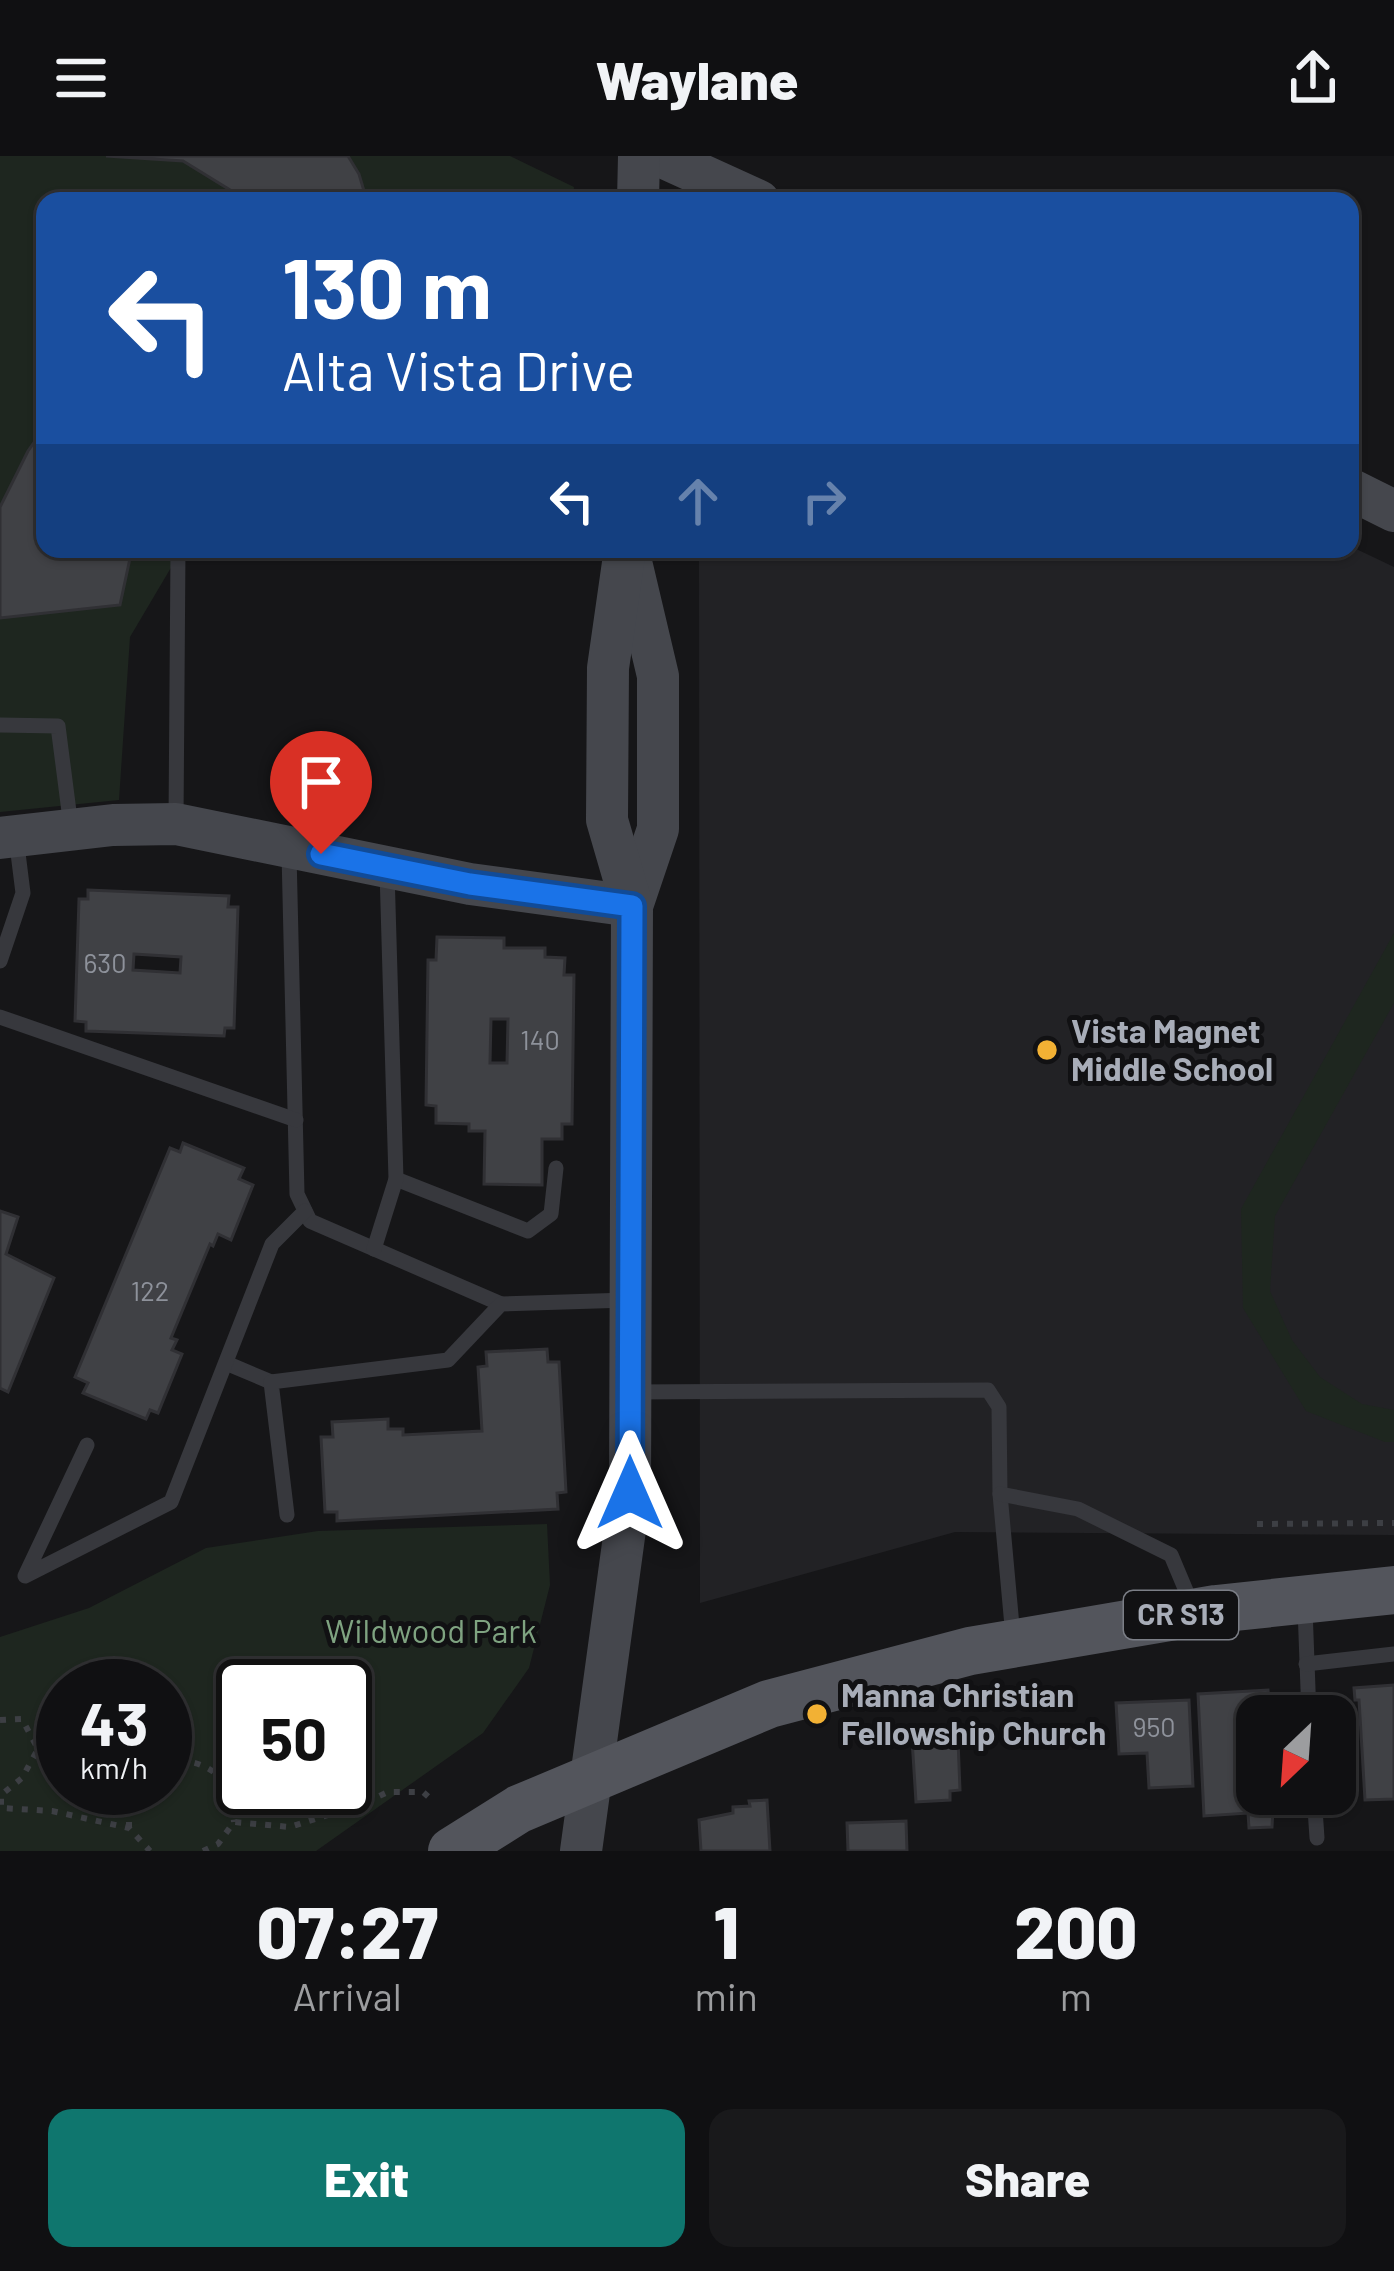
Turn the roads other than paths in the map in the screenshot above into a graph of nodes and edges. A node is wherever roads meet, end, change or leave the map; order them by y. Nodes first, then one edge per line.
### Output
1 (639, 156) edge
2 (660, 156) edge
3 (638, 192) edge
4 (739, 192) edge
5 (1359, 494) edge
6 (1394, 511) edge
7 (178, 558) edge
8 (629, 558) edge
9 (0, 725) edge
10 (176, 824) junction
11 (71, 830) junction
12 (8, 837) edge
13 (288, 847) junction
14 (386, 867) junction
15 (632, 906) junction
16 (0, 962) edge
17 (0, 1017) edge
18 (296, 1120) junction
19 (556, 1168) dead end
20 (396, 1179) junction
21 (305, 1211) junction
22 (374, 1249) junction
23 (631, 1300) junction
24 (501, 1304) junction
25 (226, 1363) junction
26 (271, 1382) junction
27 (630, 1392) junction
28 (87, 1445) dead end
29 (1000, 1494) junction
30 (286, 1515) dead end
31 (1394, 1590) edge
32 (1304, 1599) junction
33 (1195, 1612) junction
34 (1013, 1644) junction
35 (1394, 1654) edge
36 (1306, 1664) junction
37 (1308, 1695) edge
38 (592, 1778) junction
39 (1315, 1815) edge
40 (1317, 1838) dead end
41 (452, 1851) edge
42 (581, 1851) edge

1 - 3 main road
2 - 4 main road
5 - 6 main road
7 - 10 lane
8 - 15 main road
9 - 11 lane
10 - 11 main road
10 - 13 main road
11 - 12 main road
12 - 16 lane
13 - 14 main road
13 - 18 lane
14 - 15 main road
14 - 20 lane
15 - 23 main road
17 - 18 lane
18 - 21 lane
19 - 20 lane
20 - 22 lane
21 - 22 lane
21 - 25 lane
22 - 24 lane
23 - 24 lane
23 - 27 main road
24 - 26 lane
25 - 26 lane
25 - 28 lane
26 - 30 lane
27 - 29 lane
27 - 38 main road
29 - 33 lane
29 - 34 lane
31 - 32 main road, CR S13
32 - 33 main road, CR S13
32 - 36 lane
33 - 34 main road, CR S13
34 - 38 main road, CR S13
35 - 36 lane
36 - 37 lane
38 - 41 main road, CR S13
38 - 42 main road
39 - 40 lane

